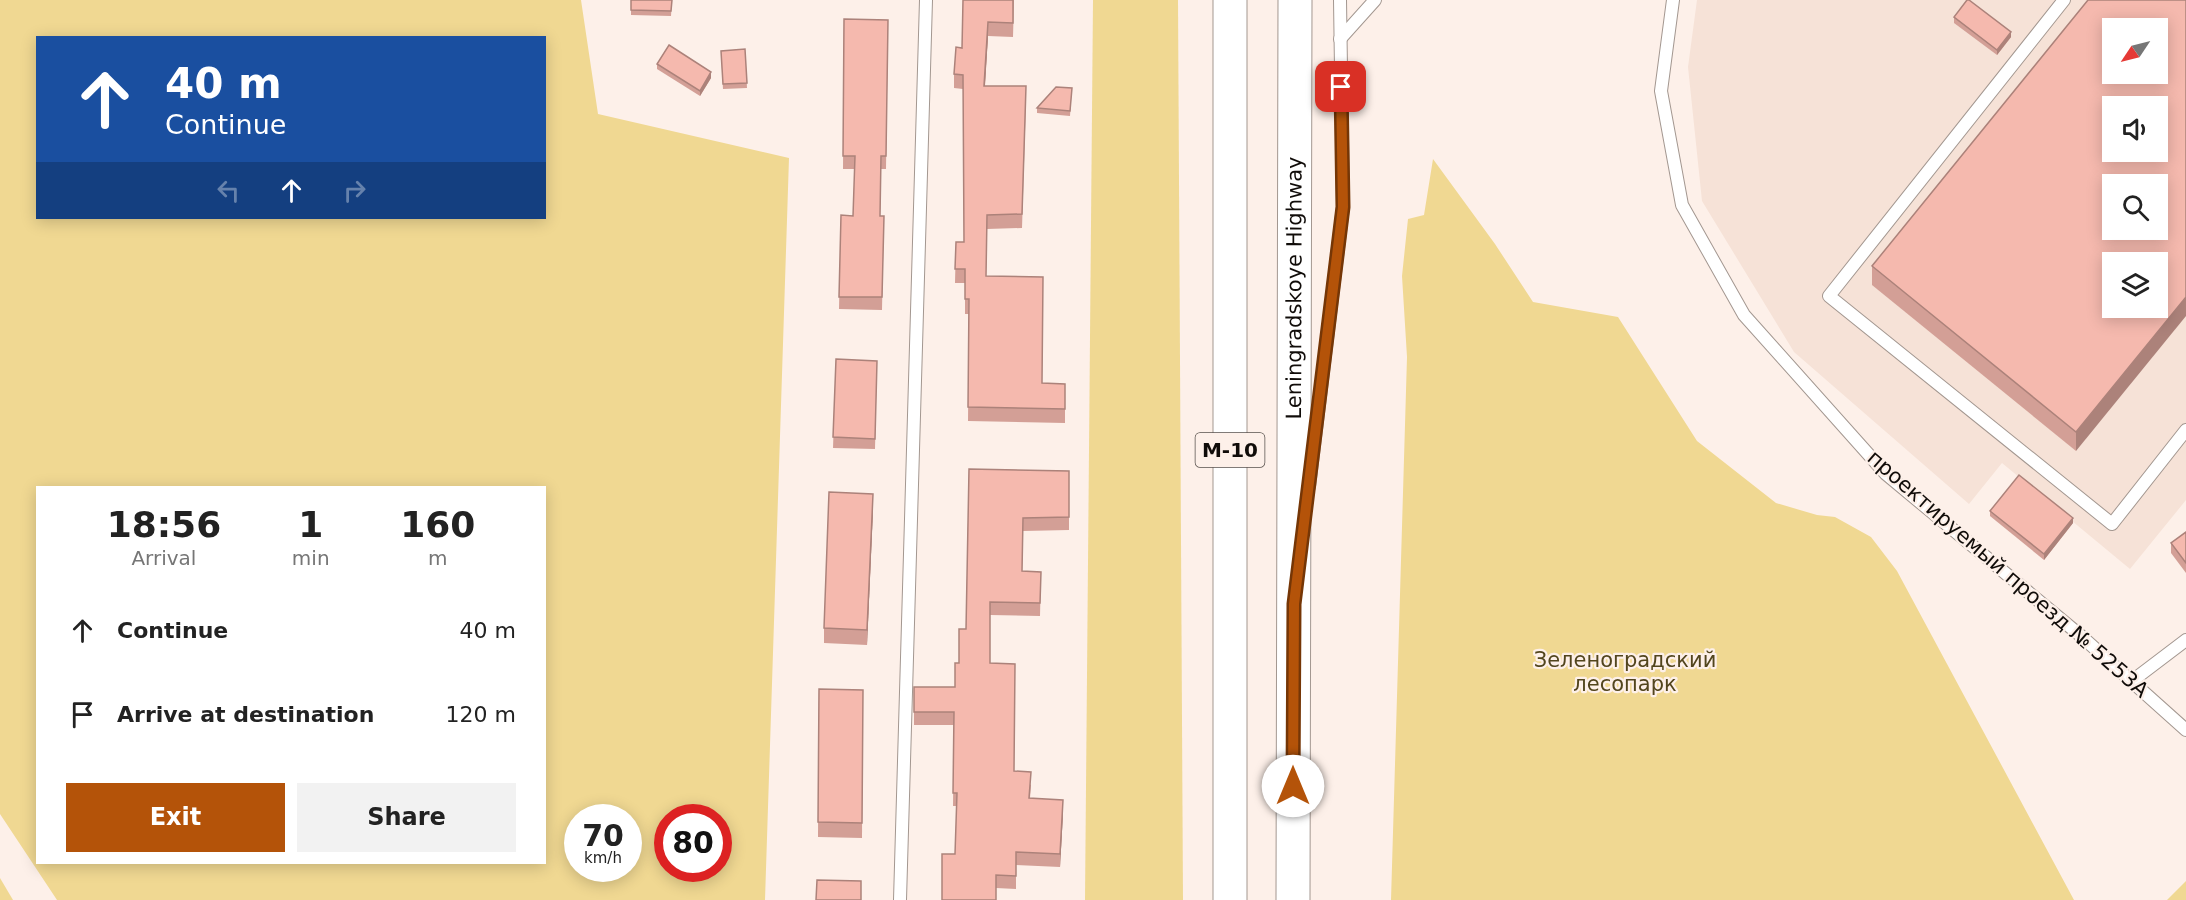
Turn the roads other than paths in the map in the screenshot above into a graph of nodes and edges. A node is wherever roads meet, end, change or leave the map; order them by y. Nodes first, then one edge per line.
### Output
1 (926, 0) edge
2 (1230, 0) edge
3 (1295, 0) edge
4 (1340, 0) edge
5 (1375, 0) edge
6 (1672, 0) edge
7 (2064, 0) edge
8 (1340, 39) junction
9 (2186, 430) edge
10 (1294, 604) junction
11 (2186, 639) edge
12 (2132, 681) junction
13 (2186, 730) edge
14 (900, 900) edge
15 (1230, 900) edge
16 (1293, 900) edge

1 - 14 lane
2 - 15 highway, М-10
3 - 10 highway, Leningradskoye Highway / М-10
4 - 8 lane
5 - 8 lane
6 - 12 lane, проектируемый проезд № 5253А
7 - 9 lane
8 - 10 lane
10 - 16 highway, Leningradskoye Highway / М-10
11 - 12 lane
12 - 13 lane, проектируемый проезд № 5253А

